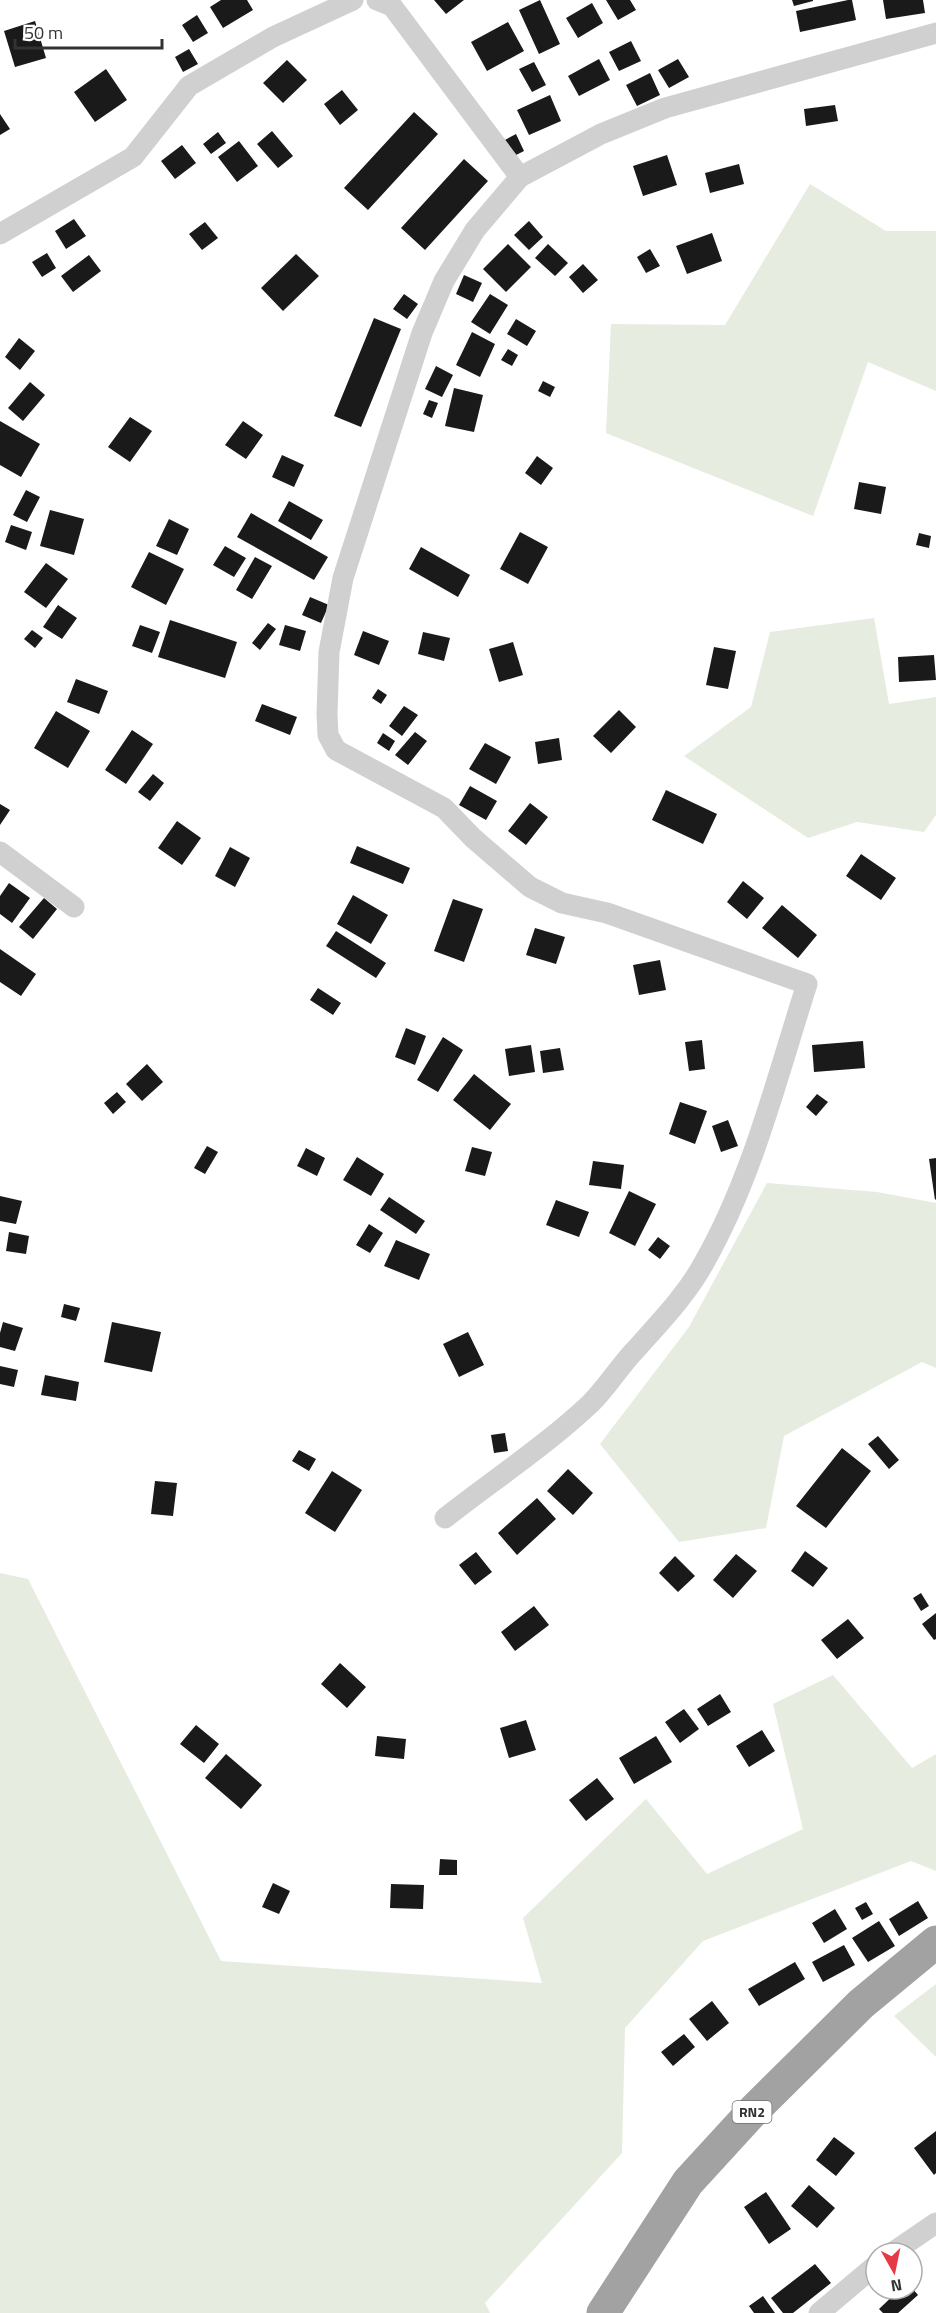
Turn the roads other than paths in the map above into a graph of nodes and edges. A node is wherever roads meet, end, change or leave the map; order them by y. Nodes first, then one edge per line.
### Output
1 (353, 0) edge
2 (389, 2) edge
3 (936, 33) edge
4 (520, 177) junction
5 (0, 234) edge
6 (0, 852) edge
7 (74, 907) dead end
8 (445, 1518) dead end
9 (936, 1942) edge
10 (936, 2223) edge
11 (910, 2241) edge
12 (864, 2275) edge
13 (603, 2313) edge
14 (819, 2313) edge

1 - 5 street
2 - 4 street
3 - 4 street
4 - 8 street
6 - 7 street
9 - 13 highway, RN2
10 - 11 street
12 - 14 street

